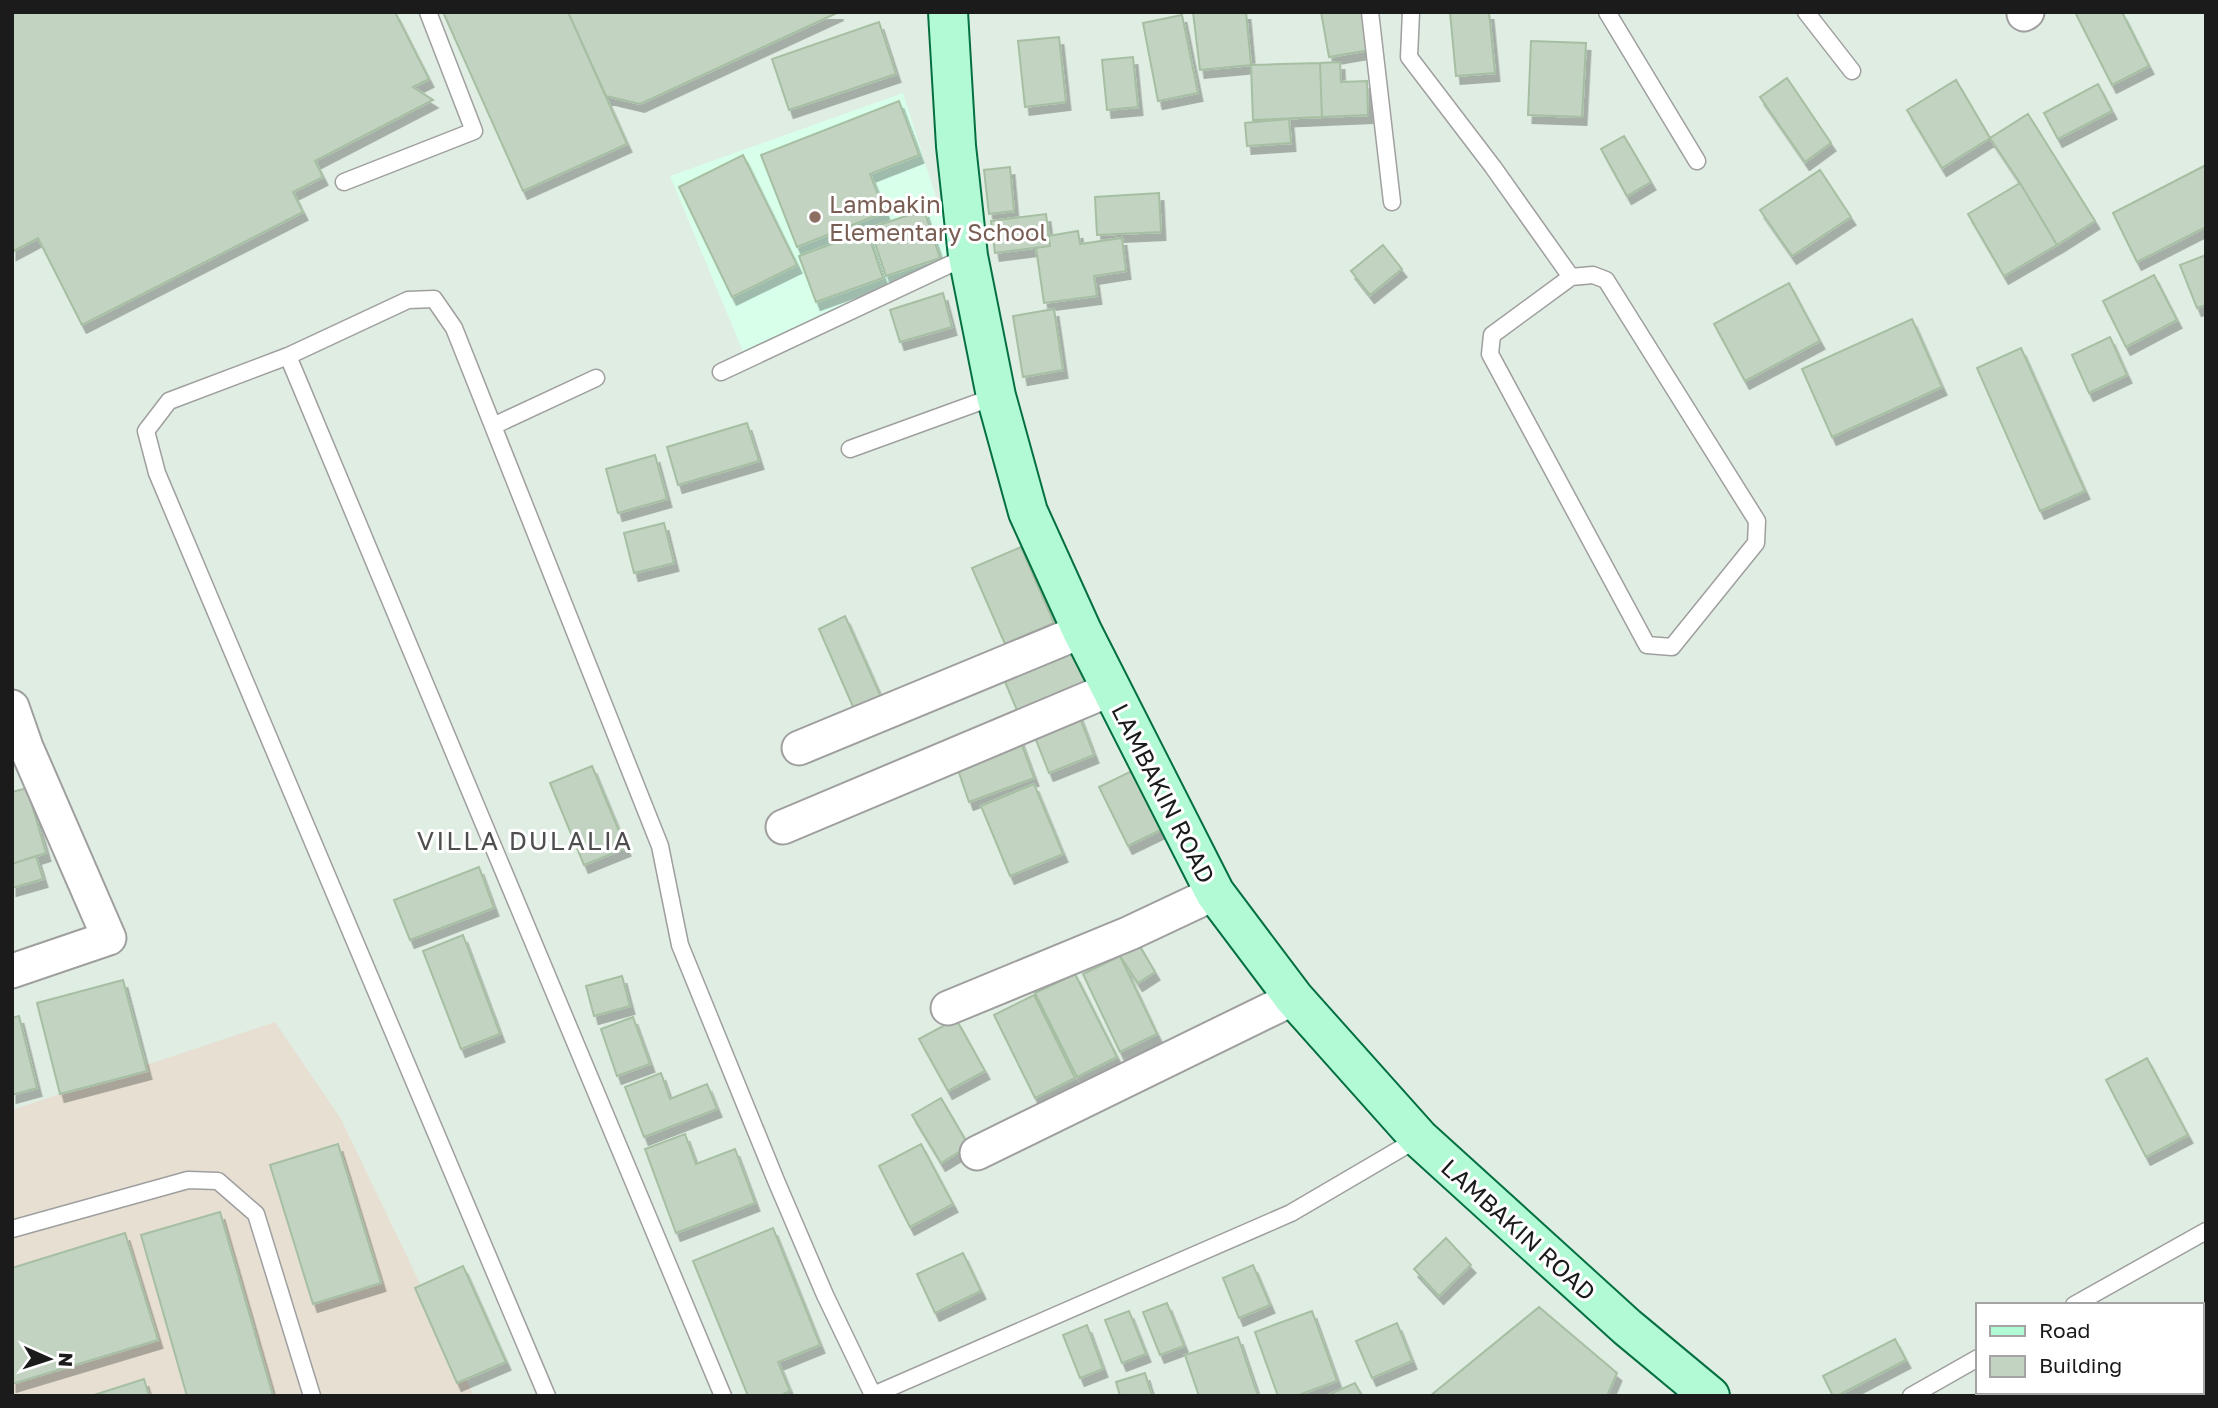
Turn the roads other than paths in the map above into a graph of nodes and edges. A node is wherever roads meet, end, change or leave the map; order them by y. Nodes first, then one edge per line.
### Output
1 (428, 12) edge
2 (948, 12) edge
3 (1370, 12) edge
4 (1411, 12) edge
5 (1607, 12) edge
6 (1806, 12) edge
7 (1852, 71) dead end
8 (1697, 161) dead end
9 (344, 181) dead end
10 (1392, 202) dead end
11 (968, 256) junction
12 (1571, 277) junction
13 (288, 356) junction
14 (721, 372) dead end
15 (596, 378) dead end
16 (996, 396) junction
17 (493, 426) junction
18 (850, 449) dead end
19 (1082, 631) junction
20 (1111, 689) junction
21 (12, 708) edge
22 (799, 748) dead end
23 (19, 749) edge
24 (783, 827) dead end
25 (1215, 893) junction
26 (12, 971) edge
27 (1294, 998) junction
28 (948, 1008) dead end
29 (1419, 1138) junction
30 (977, 1153) dead end
31 (12, 1229) edge
32 (2206, 1231) edge
33 (2078, 1303) edge
34 (1976, 1359) edge
35 (872, 1395) edge
36 (312, 1396) edge
37 (547, 1396) edge
38 (723, 1396) edge
39 (1710, 1396) edge
40 (1911, 1396) edge

1 - 9 lane
2 - 11 main road, LAMBAKIN ROAD
3 - 10 lane
4 - 12 lane
5 - 8 lane
6 - 7 lane
11 - 14 lane
11 - 16 main road, LAMBAKIN ROAD
12 - 12 lane
13 - 17 lane
13 - 37 lane
13 - 38 lane
15 - 17 lane
16 - 18 lane
16 - 19 main road, LAMBAKIN ROAD
17 - 35 lane
19 - 20 main road, LAMBAKIN ROAD
19 - 22 street
20 - 24 street
20 - 25 main road, LAMBAKIN ROAD
21 - 23 street
23 - 26 street
25 - 27 main road, LAMBAKIN ROAD
25 - 28 street
27 - 29 main road, LAMBAKIN ROAD
27 - 30 street
29 - 35 lane
29 - 39 main road, LAMBAKIN ROAD
31 - 36 lane
32 - 33 lane
34 - 40 lane

